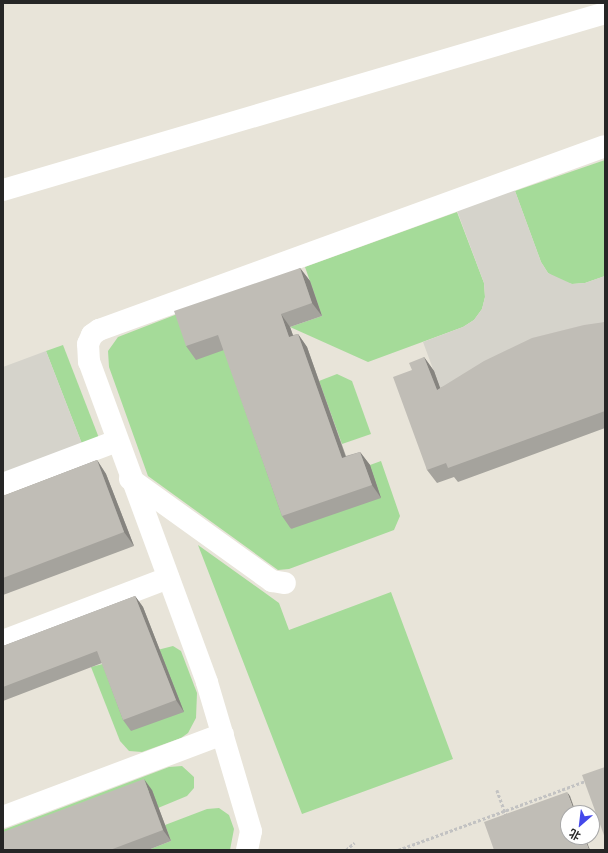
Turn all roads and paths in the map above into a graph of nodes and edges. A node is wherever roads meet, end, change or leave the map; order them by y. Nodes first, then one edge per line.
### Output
1 (605, 13) edge
2 (605, 146) edge
3 (3, 190) edge
4 (117, 441) junction
5 (130, 479) junction
6 (3, 484) edge
7 (168, 578) junction
8 (285, 583) dead end
9 (3, 641) edge
10 (222, 734) junction
11 (591, 780) edge
12 (497, 790) dead end
13 (505, 811) junction
14 (3, 817) edge
15 (508, 819) edge
16 (354, 843) dead end
17 (247, 850) edge
18 (346, 850) edge
19 (398, 850) edge

1 - 3 street
2 - 4 street
4 - 5 street
4 - 6 street
5 - 7 street
5 - 8 street
7 - 9 street
7 - 10 street
10 - 14 street
10 - 17 street
11 - 13 path
12 - 13 path
13 - 15 path
13 - 19 path
16 - 18 path

